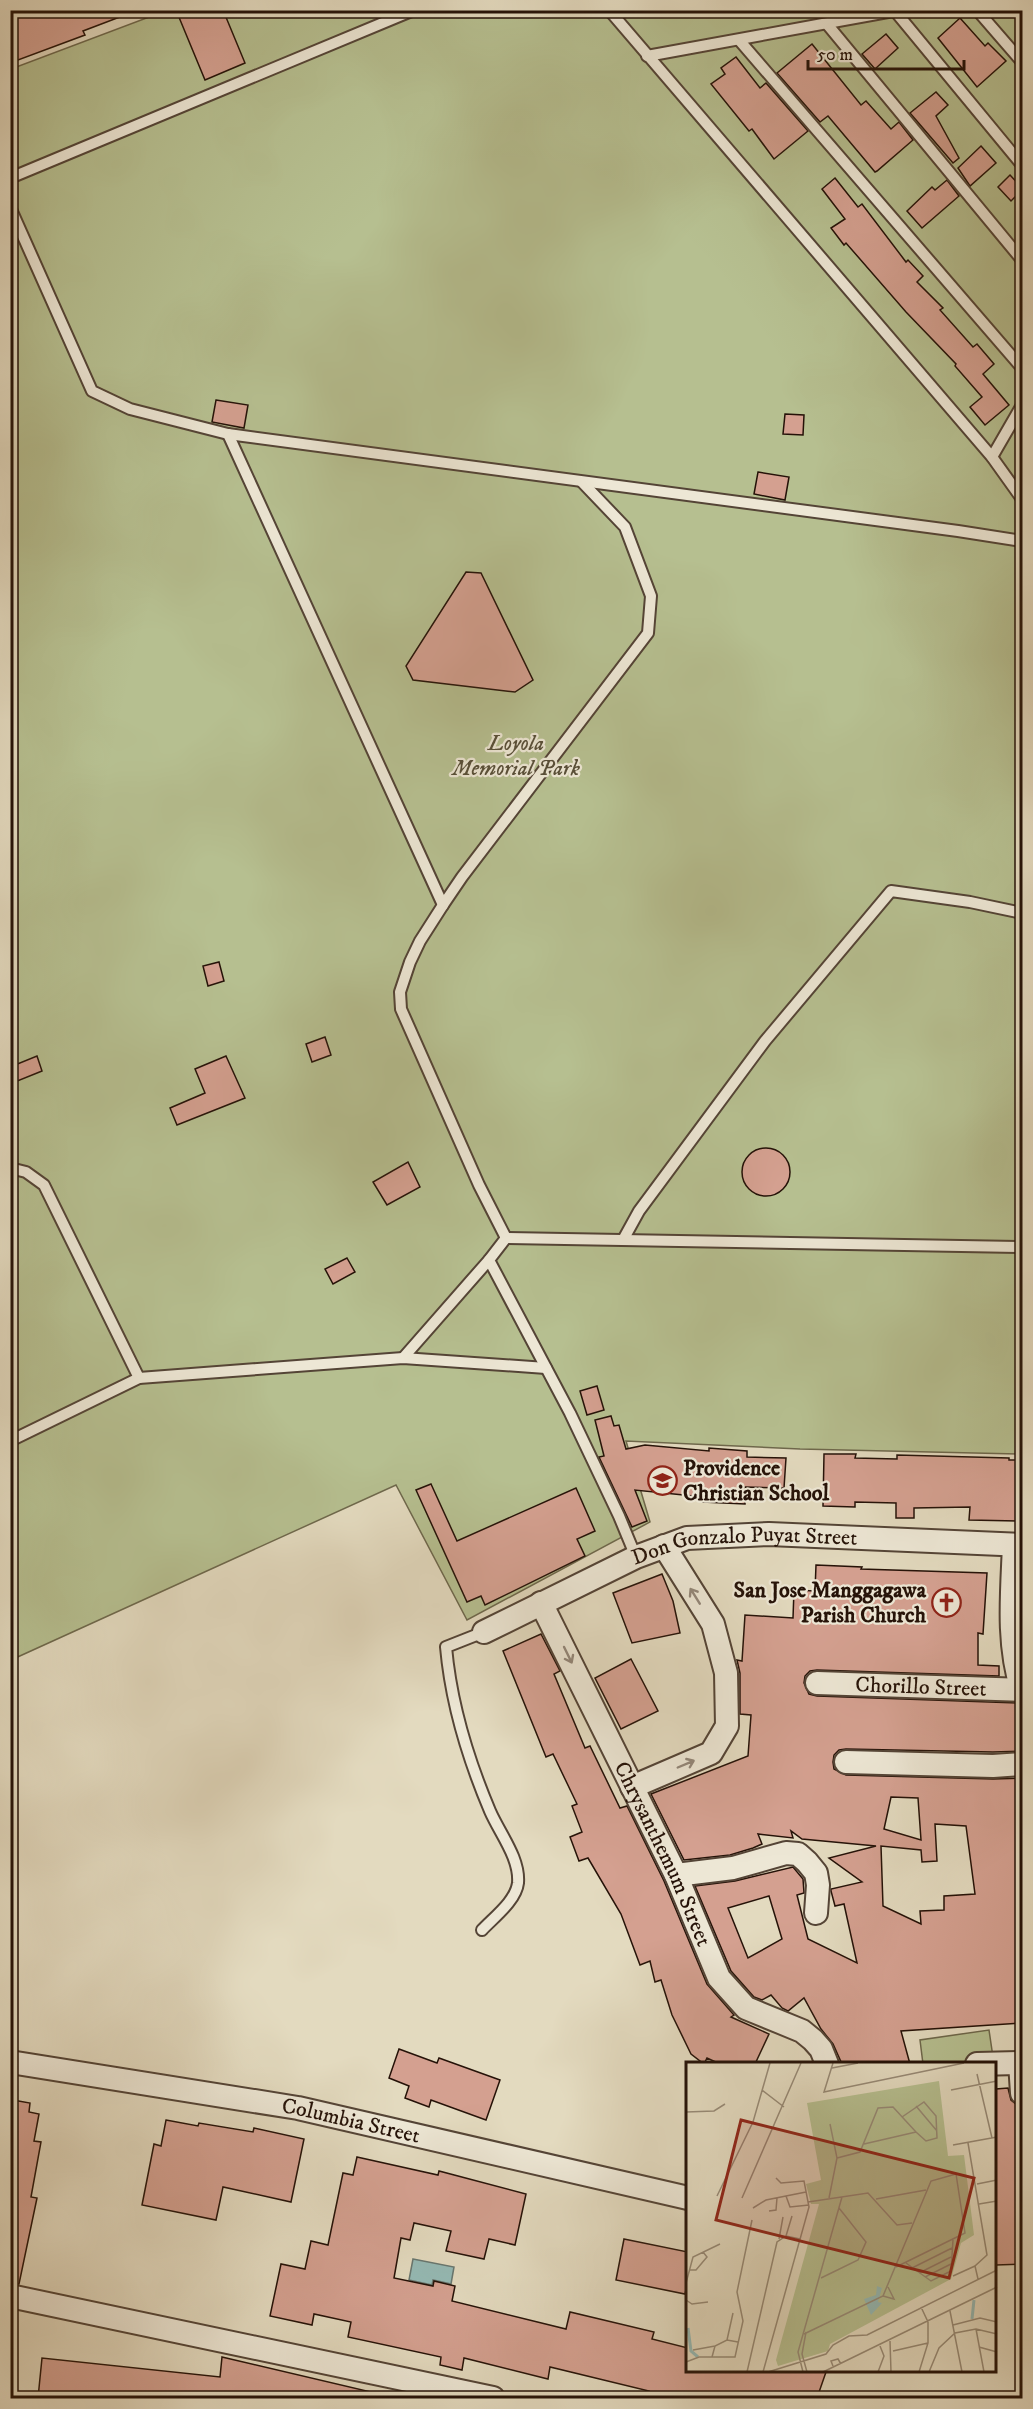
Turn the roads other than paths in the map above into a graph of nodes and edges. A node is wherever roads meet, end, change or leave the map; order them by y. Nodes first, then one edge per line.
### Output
1 (414, 10) edge
2 (609, 10) edge
3 (977, 10) edge
4 (897, 11) edge
5 (827, 24) junction
6 (739, 40) junction
7 (647, 56) junction
8 (1023, 62) edge
9 (1023, 165) edge
10 (10, 178) edge
11 (10, 207) edge
12 (1023, 260) edge
13 (1023, 368) edge
14 (1023, 405) edge
15 (228, 434) junction
16 (992, 456) junction
17 (582, 482) junction
18 (1023, 499) edge
19 (1023, 541) edge
20 (443, 905) junction
21 (1023, 913) edge
22 (10, 1168) edge
23 (506, 1238) junction
24 (623, 1240) junction
25 (1023, 1247) edge
26 (489, 1260) junction
27 (403, 1358) junction
28 (546, 1368) junction
29 (140, 1378) junction
30 (10, 1441) edge
31 (1018, 1545) edge
32 (664, 1546) junction
33 (636, 1557) junction
34 (541, 1603) junction
35 (484, 1632) joint
36 (817, 1683) dead end
37 (1023, 1690) edge
38 (846, 1762) dead end
39 (1023, 1764) edge
40 (632, 1787) junction
41 (676, 1875) junction
42 (816, 1913) dead end
43 (482, 1930) dead end
44 (10, 2062) edge
45 (826, 2062) edge
46 (1021, 2063) edge
47 (997, 2064) edge
48 (1023, 2093) edge
49 (686, 2198) edge
50 (10, 2296) edge
51 (493, 2398) edge

1 - 10 lane
2 - 7 lane
3 - 8 lane
4 - 5 lane
4 - 9 lane
5 - 6 lane
5 - 12 lane
6 - 7 lane
6 - 13 lane
7 - 16 lane
11 - 15 lane
14 - 16 lane
15 - 17 lane
15 - 20 lane
16 - 18 lane
17 - 19 lane
17 - 20 lane
20 - 23 lane
21 - 24 lane
22 - 29 lane
23 - 24 lane
23 - 26 lane
24 - 25 lane
26 - 27 lane
26 - 28 lane
27 - 28 lane
27 - 29 lane
28 - 33 lane
29 - 30 lane
31 - 32 street, Don Gonzalo Puyat Street
31 - 37 street
32 - 33 street, Don Gonzalo Puyat Street
40 -> 32 street
33 - 34 street, Don Gonzalo Puyat Street
34 - 35 street, Don Gonzalo Puyat Street
34 -> 40 street, Chrysanthemum Street
35 - 43 lane
36 - 37 street, Chorillo Street
38 - 39 street
40 - 41 street, Chrysanthemum Street
41 - 42 street
41 - 45 street, Chrysanthemum Street
44 - 49 street, Columbia Street
46 - 47 street
46 - 48 street
50 - 51 street

